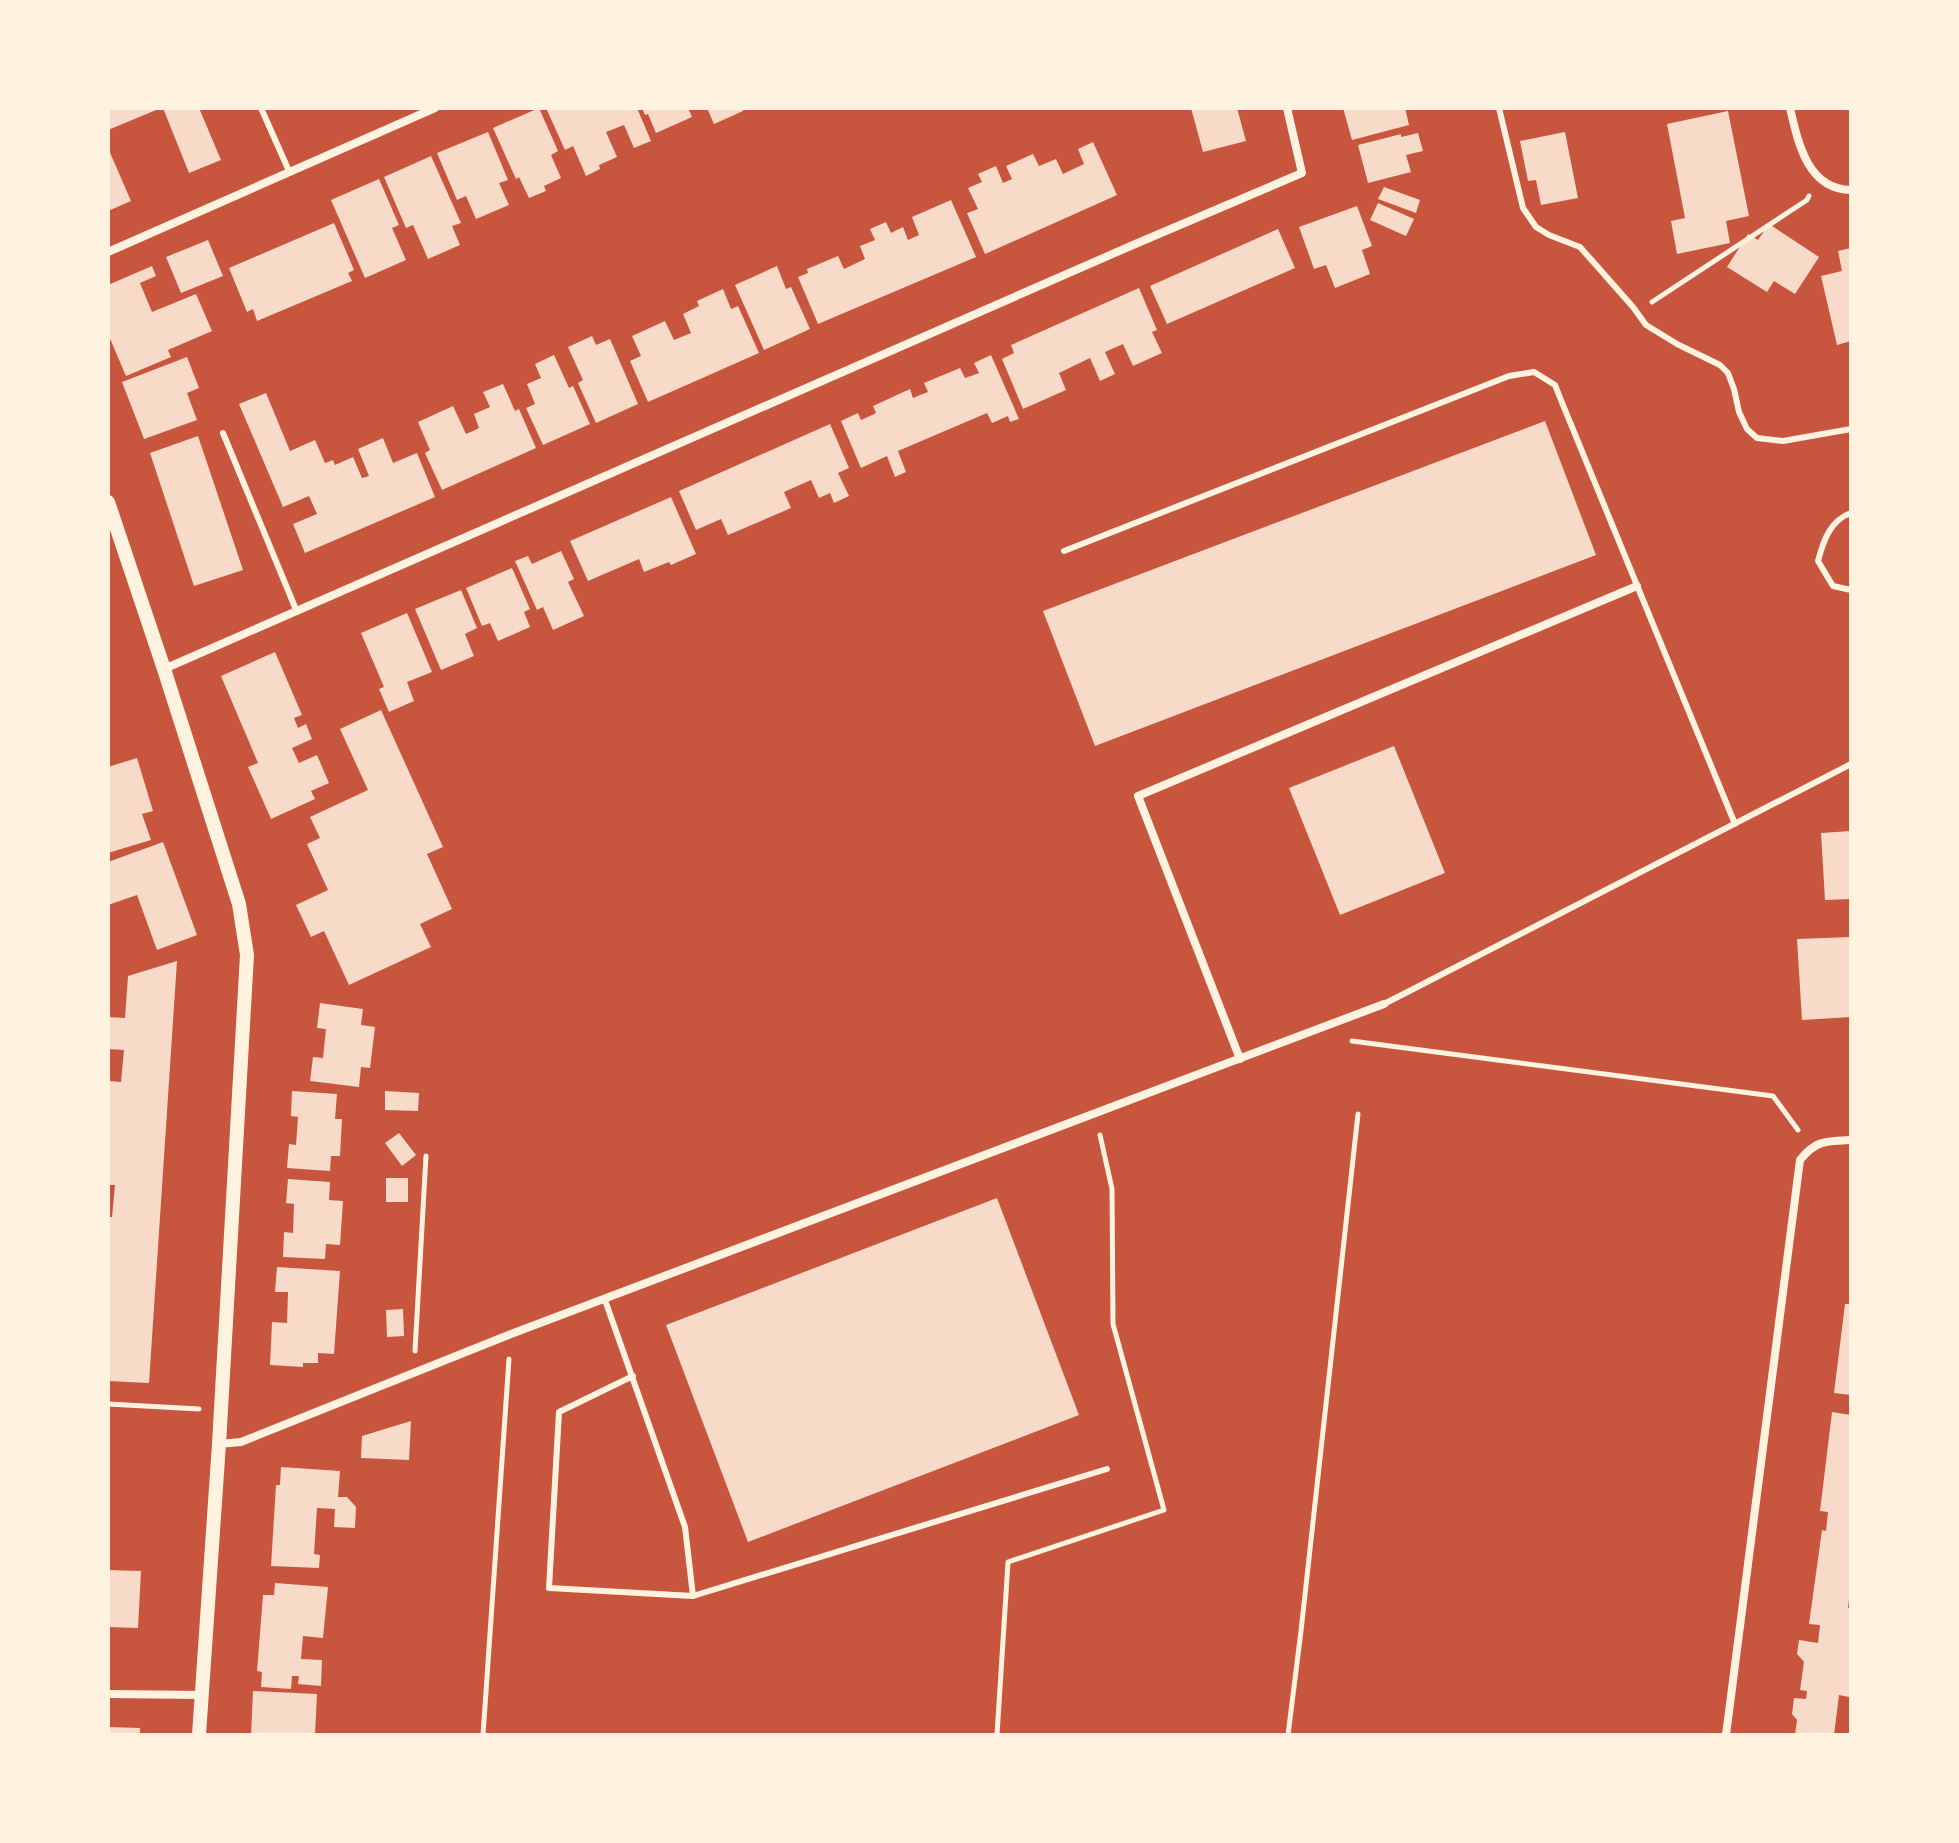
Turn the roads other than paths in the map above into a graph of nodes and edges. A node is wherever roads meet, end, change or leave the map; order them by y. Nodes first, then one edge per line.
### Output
1 (261, 108) edge
2 (435, 108) edge
3 (1287, 108) edge
4 (1499, 108) edge
5 (1790, 108) edge
6 (289, 171) junction
7 (1851, 190) edge
8 (108, 252) edge
9 (1851, 429) edge
10 (223, 433) dead end
11 (108, 502) edge
12 (1851, 513) edge
13 (1064, 551) dead end
14 (1637, 586) junction
15 (1851, 590) edge
16 (297, 612) junction
17 (164, 669) junction
18 (1851, 764) edge
19 (1735, 824) junction
20 (1384, 1004) joint
21 (1240, 1059) junction
22 (1851, 1140) edge
23 (605, 1300) junction
24 (633, 1376) junction
25 (219, 1444) junction
26 (1107, 1469) dead end
27 (693, 1596) junction
28 (108, 1694) edge
29 (202, 1695) junction
30 (199, 1735) edge
31 (1726, 1735) edge

1 - 6 lane
2 - 6 street
3 - 16 street
4 - 9 lane
5 - 7 street
6 - 8 street
10 - 16 lane
11 - 17 street
12 - 15 lane
13 - 14 lane
14 - 19 lane
14 - 21 street
16 - 17 street
17 - 25 street
18 - 19 lane
19 - 20 lane
20 - 21 street
21 - 23 street
22 - 31 street
23 - 24 lane
23 - 25 street
24 - 27 lane
24 - 27 lane
25 - 29 street
26 - 27 lane
28 - 29 street
29 - 30 street

